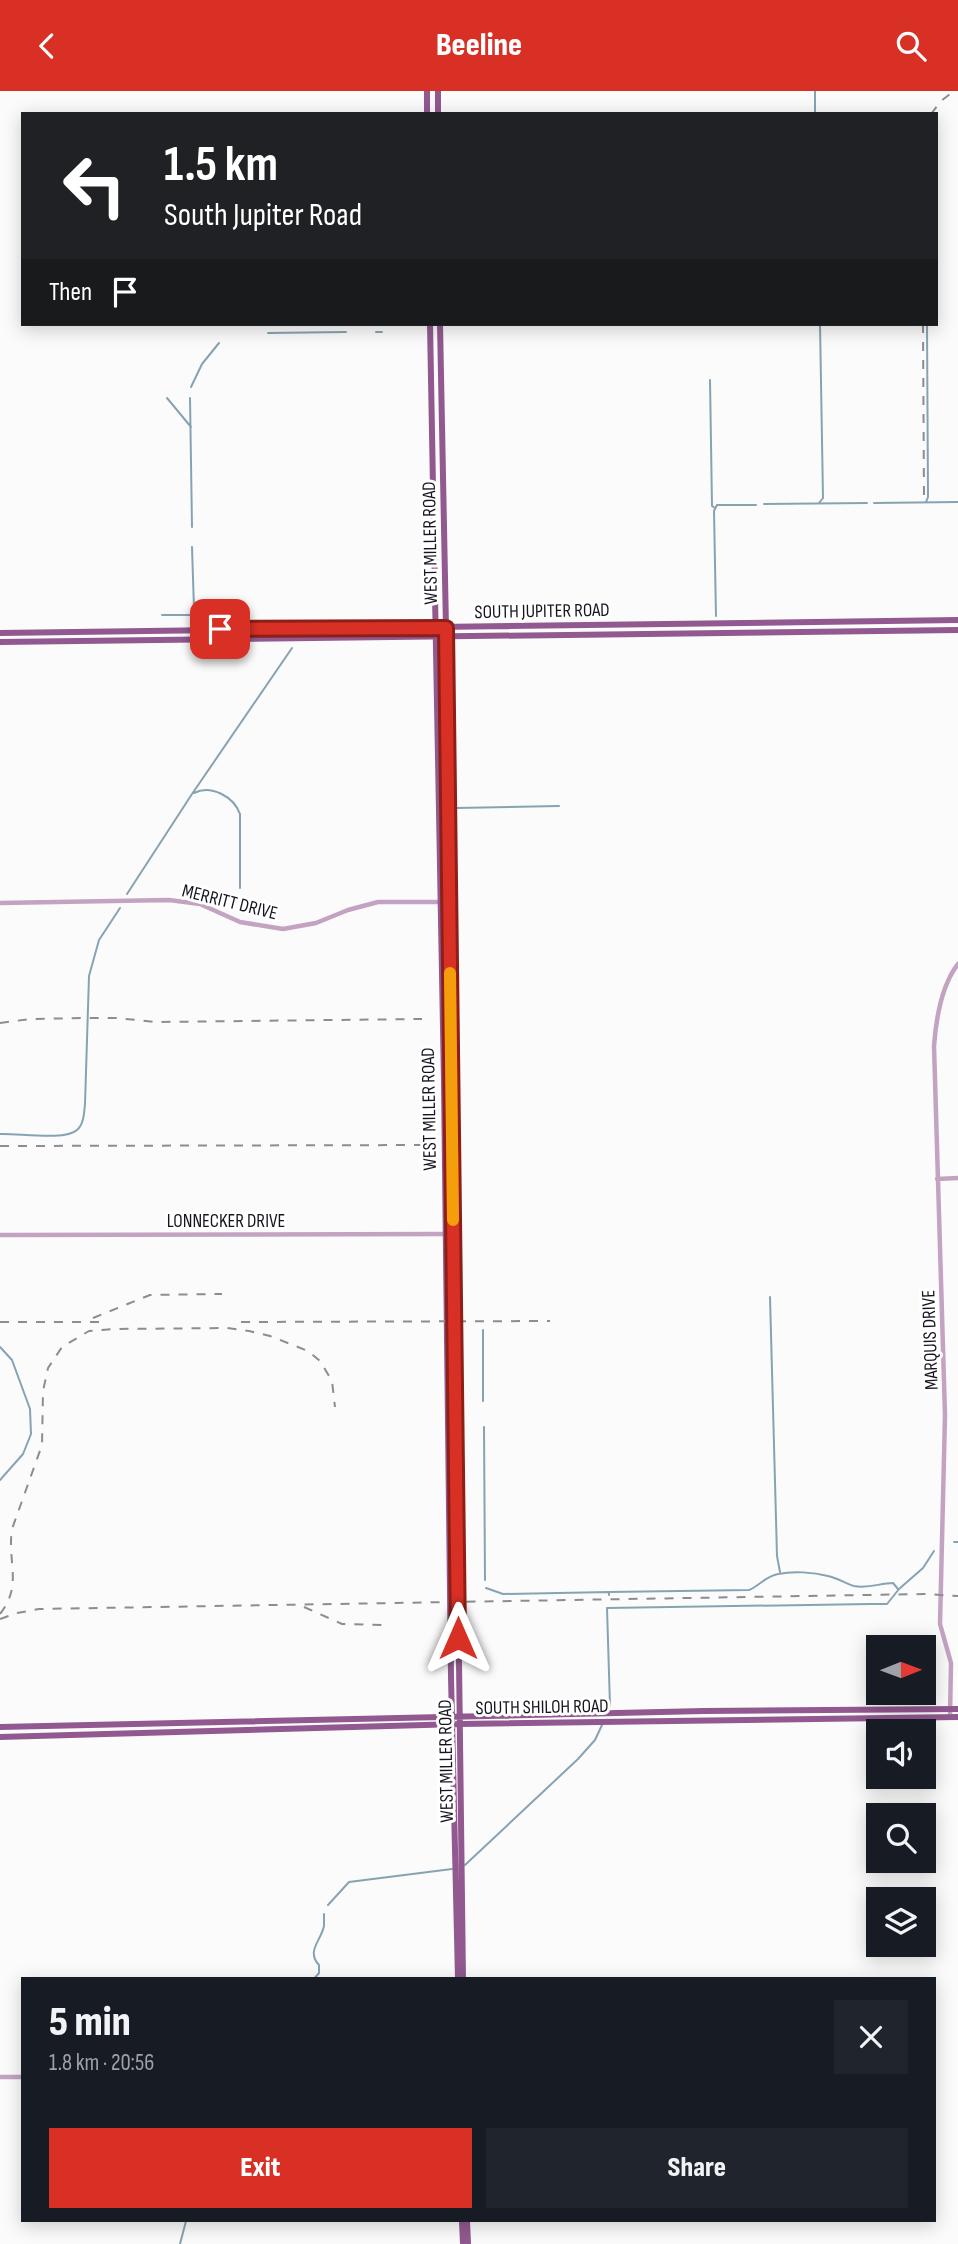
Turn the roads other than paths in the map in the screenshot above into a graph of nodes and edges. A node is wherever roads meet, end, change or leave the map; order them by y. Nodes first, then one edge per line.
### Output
1 (427, 91) edge
2 (438, 91) edge
3 (428, 112) edge
4 (438, 112) edge
5 (430, 326) edge
6 (440, 326) edge
7 (435, 511) junction
8 (444, 511) junction
9 (958, 620) edge
10 (815, 622) junction
11 (704, 623) junction
12 (437, 628) junction
13 (446, 628) junction
14 (151, 630) junction
15 (958, 630) edge
16 (814, 632) junction
17 (0, 633) edge
18 (705, 634) junction
19 (437, 636) junction
20 (446, 636) junction
21 (151, 640) junction
22 (0, 642) edge
23 (445, 902) junction
24 (0, 903) edge
25 (958, 964) edge
26 (958, 1178) edge
27 (937, 1179) junction
28 (449, 1234) junction
29 (0, 1235) edge
30 (954, 1709) edge
31 (954, 1717) edge
32 (452, 1720) junction
33 (460, 1720) junction
34 (0, 1727) edge
35 (0, 1737) edge
36 (461, 1977) edge
37 (461, 1977) edge
38 (0, 2077) edge
39 (21, 2077) edge
40 (465, 2222) edge
41 (465, 2244) edge

1 - 3 main road
2 - 4 main road
5 - 7 main road, WEST MILLER ROAD
6 - 8 main road, WEST MILLER ROAD
7 - 8 main road
7 - 12 main road, WEST MILLER ROAD
8 - 13 main road, WEST MILLER ROAD
9 - 10 main road, SOUTH JUPITER ROAD
10 - 11 main road, SOUTH JUPITER ROAD
10 - 16 main road
11 - 13 main road, SOUTH JUPITER ROAD
11 - 18 main road
12 - 13 main road, SOUTH JUPITER ROAD
12 - 14 main road, SOUTH JUPITER ROAD
12 - 19 main road, WEST MILLER ROAD
13 - 20 main road, WEST MILLER ROAD
14 - 17 main road, SOUTH JUPITER ROAD
14 - 21 main road
15 - 16 main road, SOUTH JUPITER ROAD
16 - 18 main road, SOUTH JUPITER ROAD
18 - 20 main road, SOUTH JUPITER ROAD
19 - 20 main road, SOUTH JUPITER ROAD
19 - 21 main road, SOUTH JUPITER ROAD
19 - 23 main road, WEST MILLER ROAD
20 - 23 main road, WEST MILLER ROAD
21 - 22 main road, SOUTH JUPITER ROAD
23 - 24 street, MERRITT DRIVE
23 - 28 main road, WEST MILLER ROAD
25 - 27 street, MARQUIS DRIVE
26 - 27 street
27 - 30 street, MARQUIS DRIVE
28 - 29 street, LONNECKER DRIVE
28 - 32 main road, WEST MILLER ROAD
28 - 33 main road, WEST MILLER ROAD
30 - 31 street, MARQUIS DRIVE
30 - 33 main road, SOUTH SHILOH ROAD
31 - 33 main road, SOUTH SHILOH ROAD
32 - 33 main road, SOUTH SHILOH ROAD
32 - 34 main road, SOUTH SHILOH ROAD
32 - 35 main road, SOUTH SHILOH ROAD
32 - 37 main road, WEST MILLER ROAD
33 - 36 main road, WEST MILLER ROAD
38 - 39 street
40 - 41 main road

